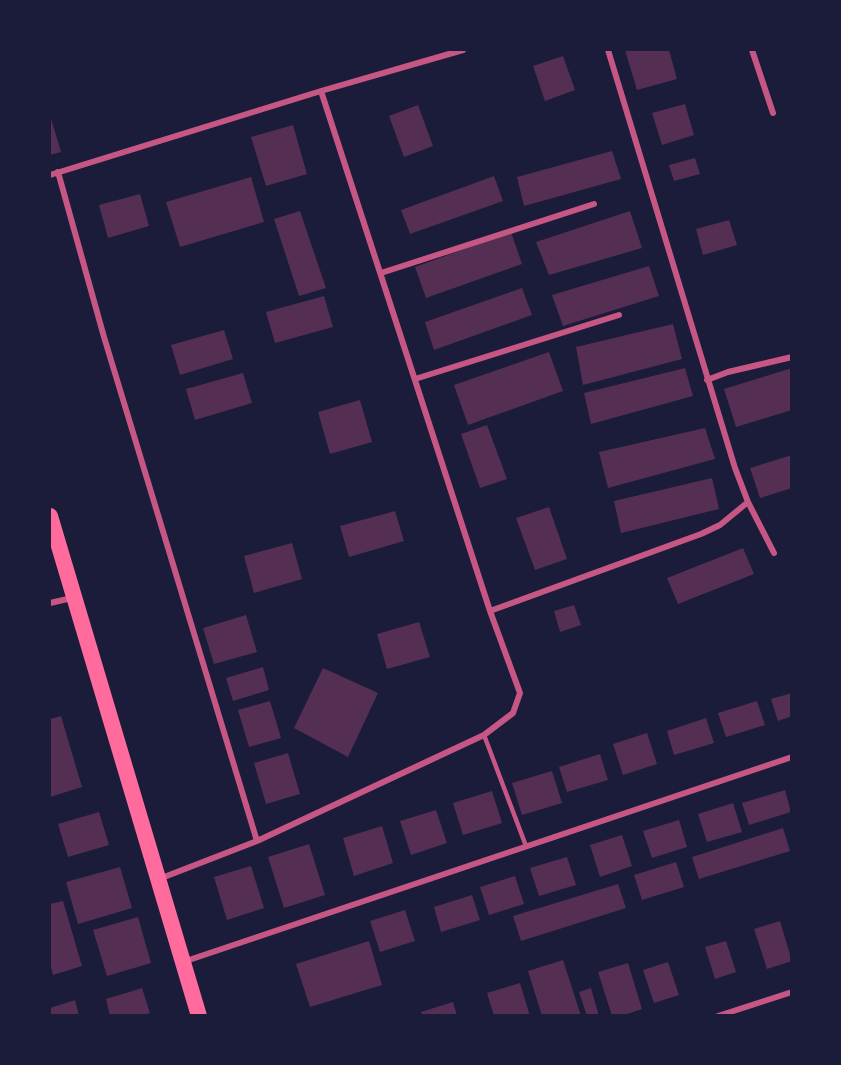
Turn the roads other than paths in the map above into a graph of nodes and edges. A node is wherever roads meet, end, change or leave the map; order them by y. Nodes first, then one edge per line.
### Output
1 (463, 50) edge
2 (608, 50) edge
3 (752, 50) edge
4 (321, 91) junction
5 (773, 113) dead end
6 (58, 172) junction
7 (50, 175) edge
8 (594, 204) dead end
9 (381, 273) junction
10 (619, 315) dead end
11 (792, 357) edge
12 (415, 379) junction
13 (707, 380) junction
14 (748, 502) junction
15 (50, 516) edge
16 (774, 553) dead end
17 (74, 597) junction
18 (50, 603) edge
19 (490, 611) junction
20 (484, 735) junction
21 (792, 757) edge
22 (257, 841) junction
23 (526, 846) junction
24 (158, 879) junction
25 (183, 962) junction
26 (792, 992) edge
27 (200, 1016) edge
28 (718, 1016) edge

1 - 4 street
2 - 13 street
3 - 5 street
4 - 6 street
4 - 9 street
6 - 7 street
6 - 22 street
8 - 9 street
9 - 12 street
10 - 12 street
11 - 13 street
12 - 19 street
13 - 14 street
14 - 16 street
14 - 19 street
15 - 17 highway
17 - 18 street
17 - 24 highway
19 - 20 street
20 - 22 street
20 - 23 lane
21 - 23 street
22 - 24 street
23 - 25 street
24 - 25 highway
25 - 27 highway
26 - 28 street

